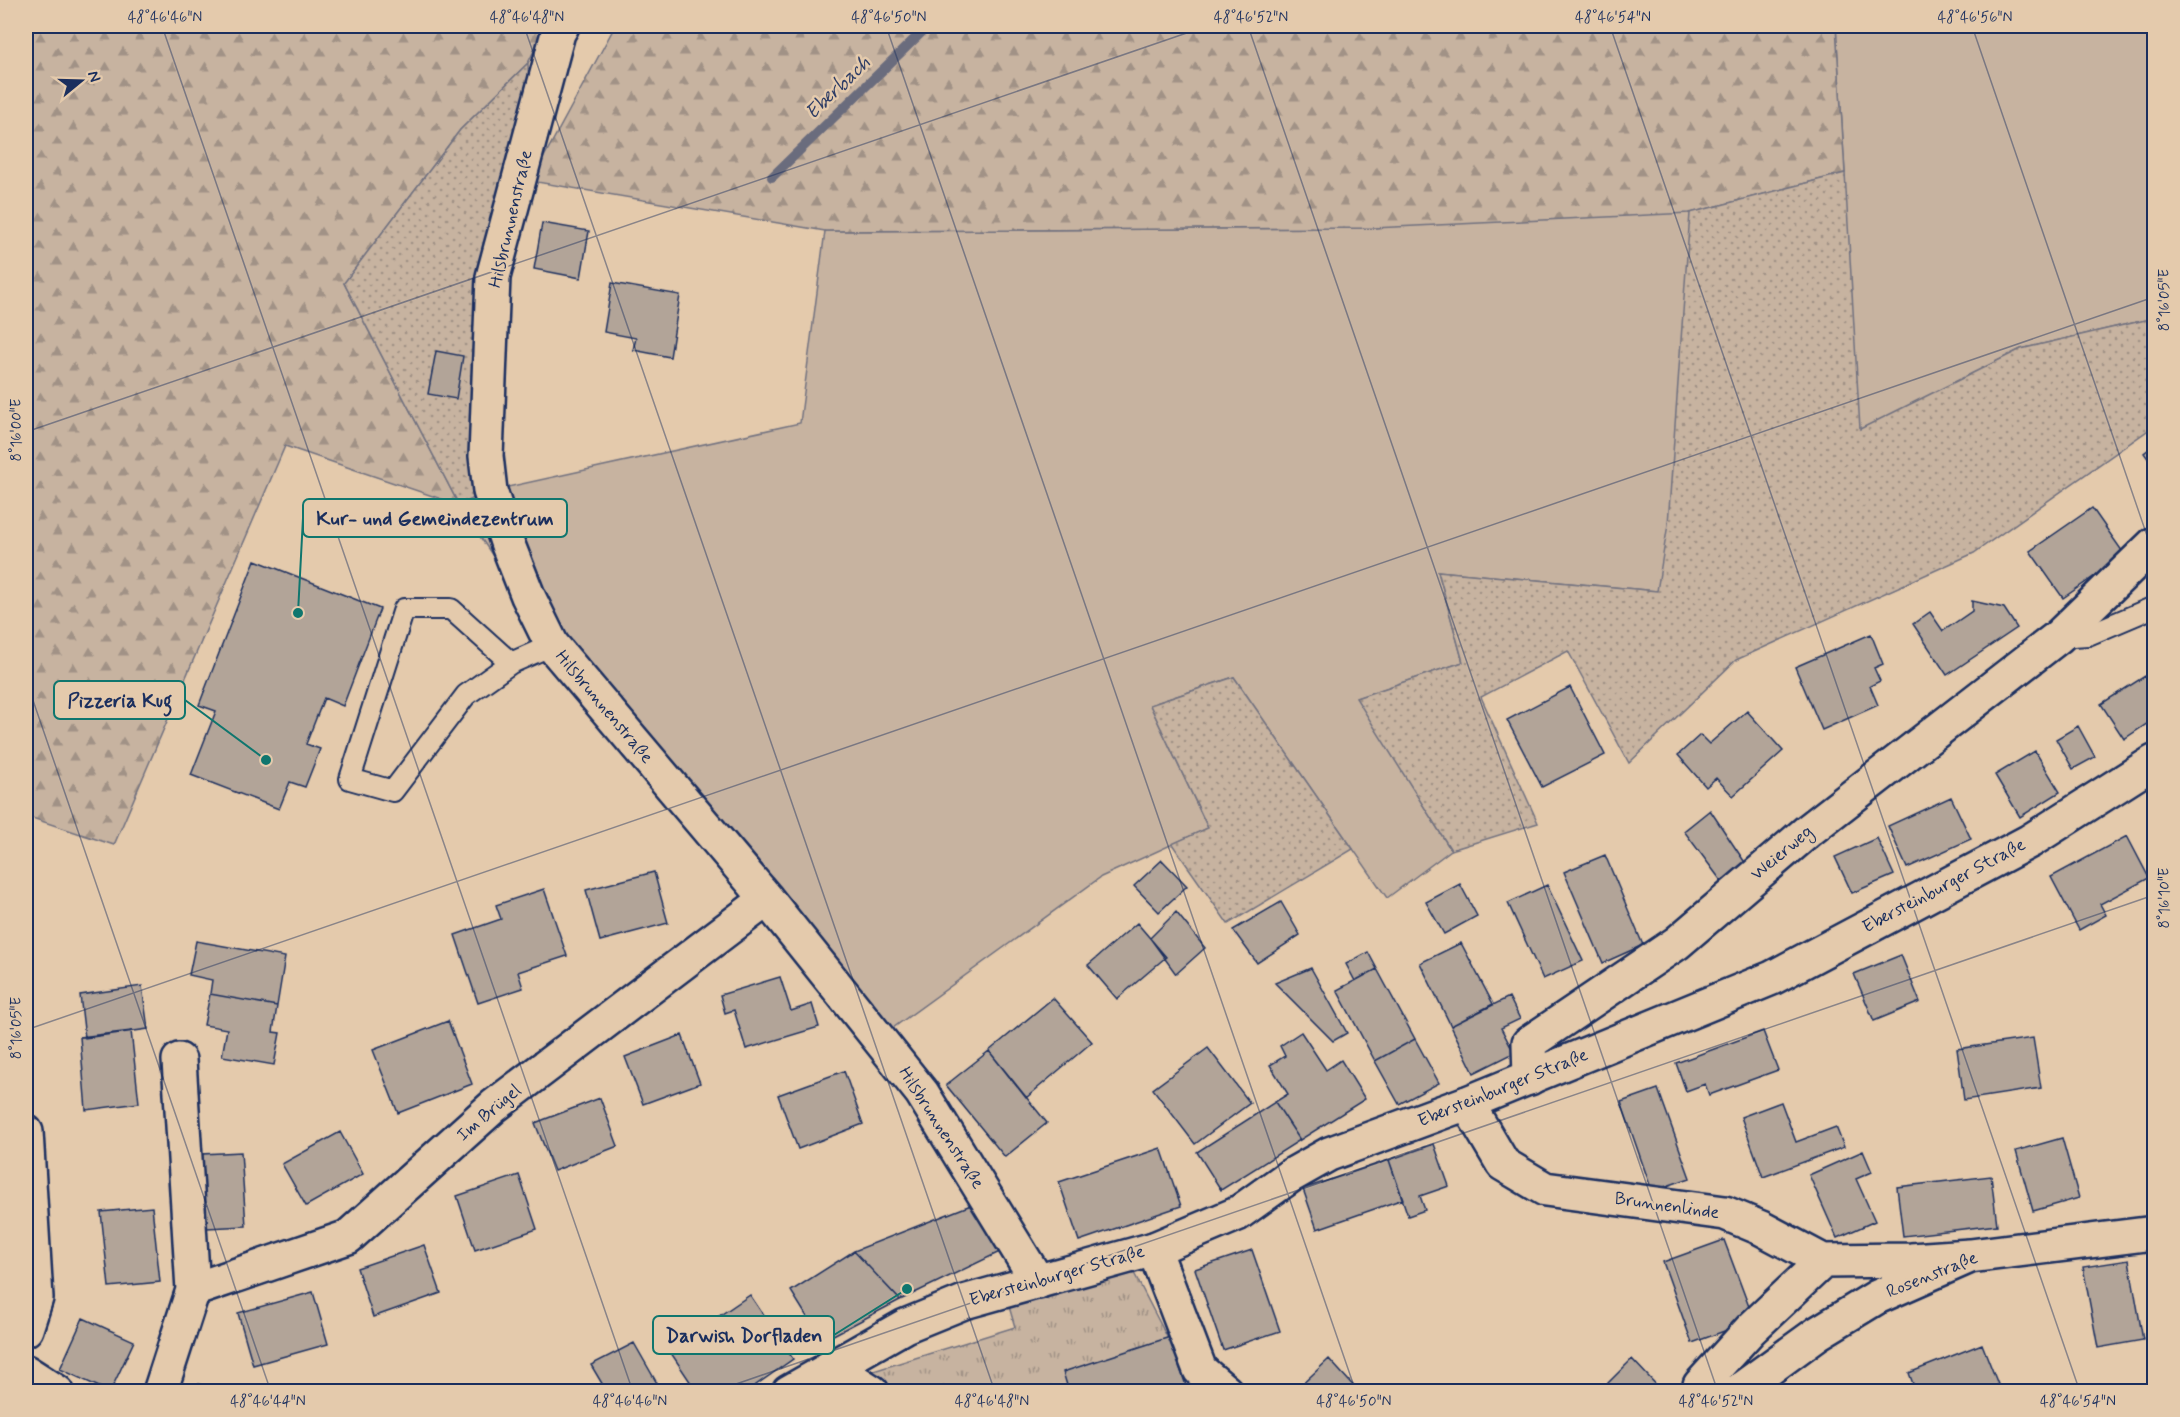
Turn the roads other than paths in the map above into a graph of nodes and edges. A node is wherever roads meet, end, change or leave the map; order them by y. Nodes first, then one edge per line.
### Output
1 (562, 26) edge
2 (2154, 544) edge
3 (2154, 607) edge
4 (2058, 637) junction
5 (552, 645) junction
6 (511, 663) junction
7 (2154, 762) edge
8 (768, 899) junction
9 (179, 1060) dead end
10 (1530, 1078) junction
11 (1467, 1103) junction
12 (26, 1132) edge
13 (2154, 1233) edge
14 (1154, 1249) junction
15 (1970, 1256) junction
16 (1823, 1261) junction
17 (1038, 1282) junction
18 (193, 1290) junction
19 (26, 1329) edge
20 (831, 1366) junction
21 (26, 1372) edge
22 (57, 1392) edge
23 (160, 1392) edge
24 (789, 1392) edge
25 (872, 1392) edge
26 (1226, 1392) edge
27 (1700, 1392) edge
28 (1737, 1392) edge

1 - 5 street, Hilsbrunnenstraße
2 - 4 street, Weierweg
3 - 4 lane
4 - 10 street, Weierweg
5 - 6 lane
5 - 8 street, Hilsbrunnenstraße
6 - 6 lane
7 - 10 street, Ebersteinburger Straße
8 - 17 street, Hilsbrunnenstraße
8 - 18 street, Im Brügel
9 - 18 street
10 - 11 street, Ebersteinburger Straße
11 - 14 street, Ebersteinburger Straße
11 - 16 street, Brunnenlinde
12 - 19 street
13 - 15 street, Rosenstraße
14 - 17 street, Ebersteinburger Straße
14 - 26 street
15 - 16 street, Brunnenlinde
15 - 28 street, Rosenstraße
16 - 27 street
17 - 20 street, Ebersteinburger Straße
18 - 23 street
20 - 24 street, Ebersteinburger Straße
20 - 25 street
21 - 22 street

